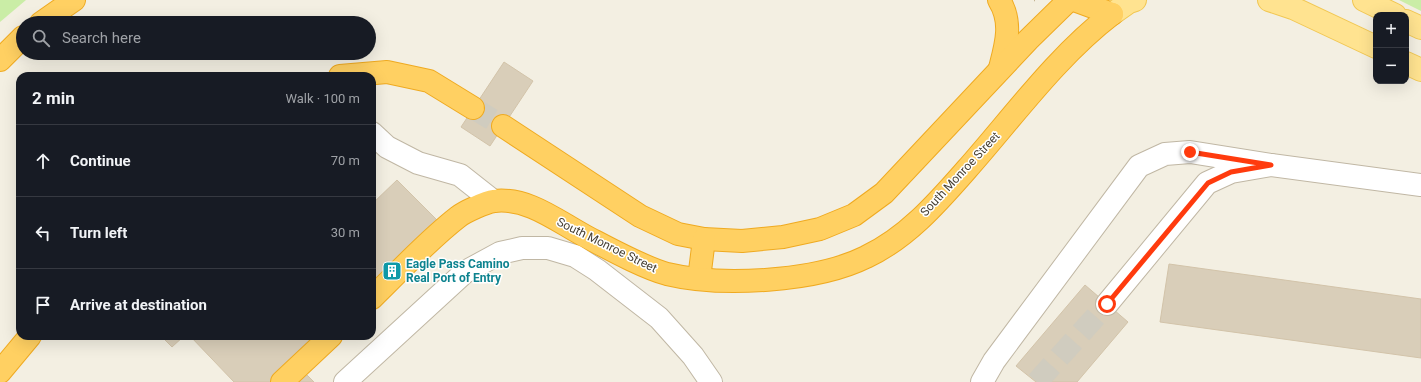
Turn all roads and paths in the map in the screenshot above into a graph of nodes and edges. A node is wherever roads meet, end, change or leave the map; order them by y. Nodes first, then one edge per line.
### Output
1 (74, 0) edge
2 (999, 0) edge
3 (1069, 0) edge
4 (1074, 0) edge
5 (1134, 0) edge
6 (1270, 0) edge
7 (1364, 0) edge
8 (1108, 7) edge
9 (1388, 12) edge
10 (51, 16) edge
11 (1409, 22) edge
12 (1421, 28) edge
13 (16, 44) edge
14 (1373, 46) edge
15 (0, 60) edge
16 (1409, 64) edge
17 (1000, 70) junction
18 (1421, 70) edge
19 (376, 73) edge
20 (474, 108) tunnel mouth
21 (503, 126) tunnel mouth
22 (376, 137) edge
23 (1271, 165) junction
24 (1421, 185) edge
25 (493, 201) junction
26 (704, 239) junction
27 (699, 279) junction
28 (376, 294) edge
29 (1107, 304) tunnel mouth
30 (27, 340) edge
31 (327, 340) edge
32 (0, 372) edge
33 (282, 382) edge
34 (345, 382) edge
35 (711, 382) edge
36 (982, 382) edge

1 - 10 highway
2 - 17 highway
3 - 17 highway
4 - 8 highway
5 - 8 main road
6 - 14 main road
7 - 9 main road
8 - 27 highway, South Monroe Street
11 - 12 main road
13 - 15 highway
16 - 18 main road
17 - 26 highway
19 - 20 highway
21 - 26 highway
22 - 25 lane
23 - 24 lane
23 - 29 lane
23 - 36 lane
25 - 27 highway, South Monroe Street
25 - 28 highway, South Monroe Street
26 - 27 highway
30 - 32 highway
31 - 33 highway
34 - 35 lane

